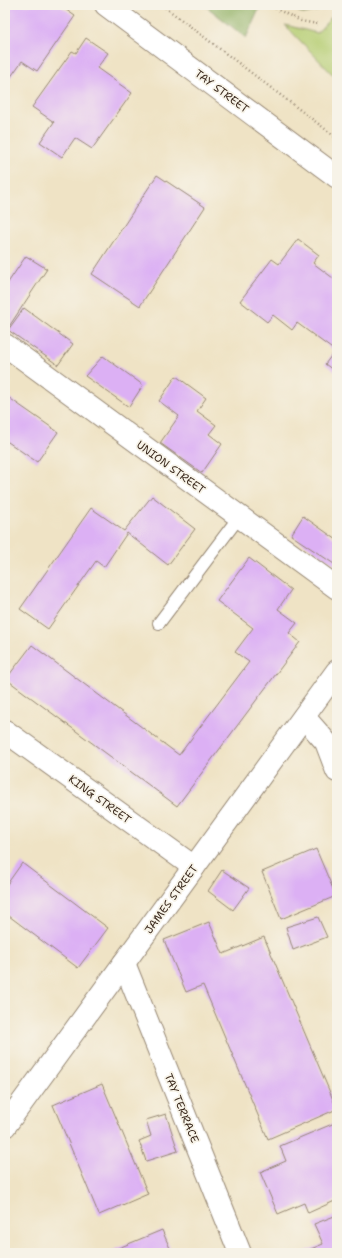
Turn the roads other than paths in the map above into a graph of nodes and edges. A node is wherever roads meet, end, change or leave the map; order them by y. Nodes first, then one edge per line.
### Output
1 (106, 5) edge
2 (337, 178) edge
3 (5, 345) edge
4 (239, 517) junction
5 (337, 588) edge
6 (159, 623) dead end
7 (337, 671) edge
8 (304, 717) junction
9 (5, 731) edge
10 (337, 772) edge
11 (194, 868) junction
12 (124, 963) junction
13 (5, 1126) edge
14 (240, 1253) edge

1 - 2 street, TAY STREET
3 - 4 street, UNION STREET
4 - 5 street, UNION STREET
4 - 6 lane
7 - 8 street, JAMES STREET
8 - 10 street
8 - 11 street, JAMES STREET
9 - 11 street, KING STREET
11 - 12 street, JAMES STREET
12 - 13 street, JAMES STREET
12 - 14 street, TAY TERRACE

